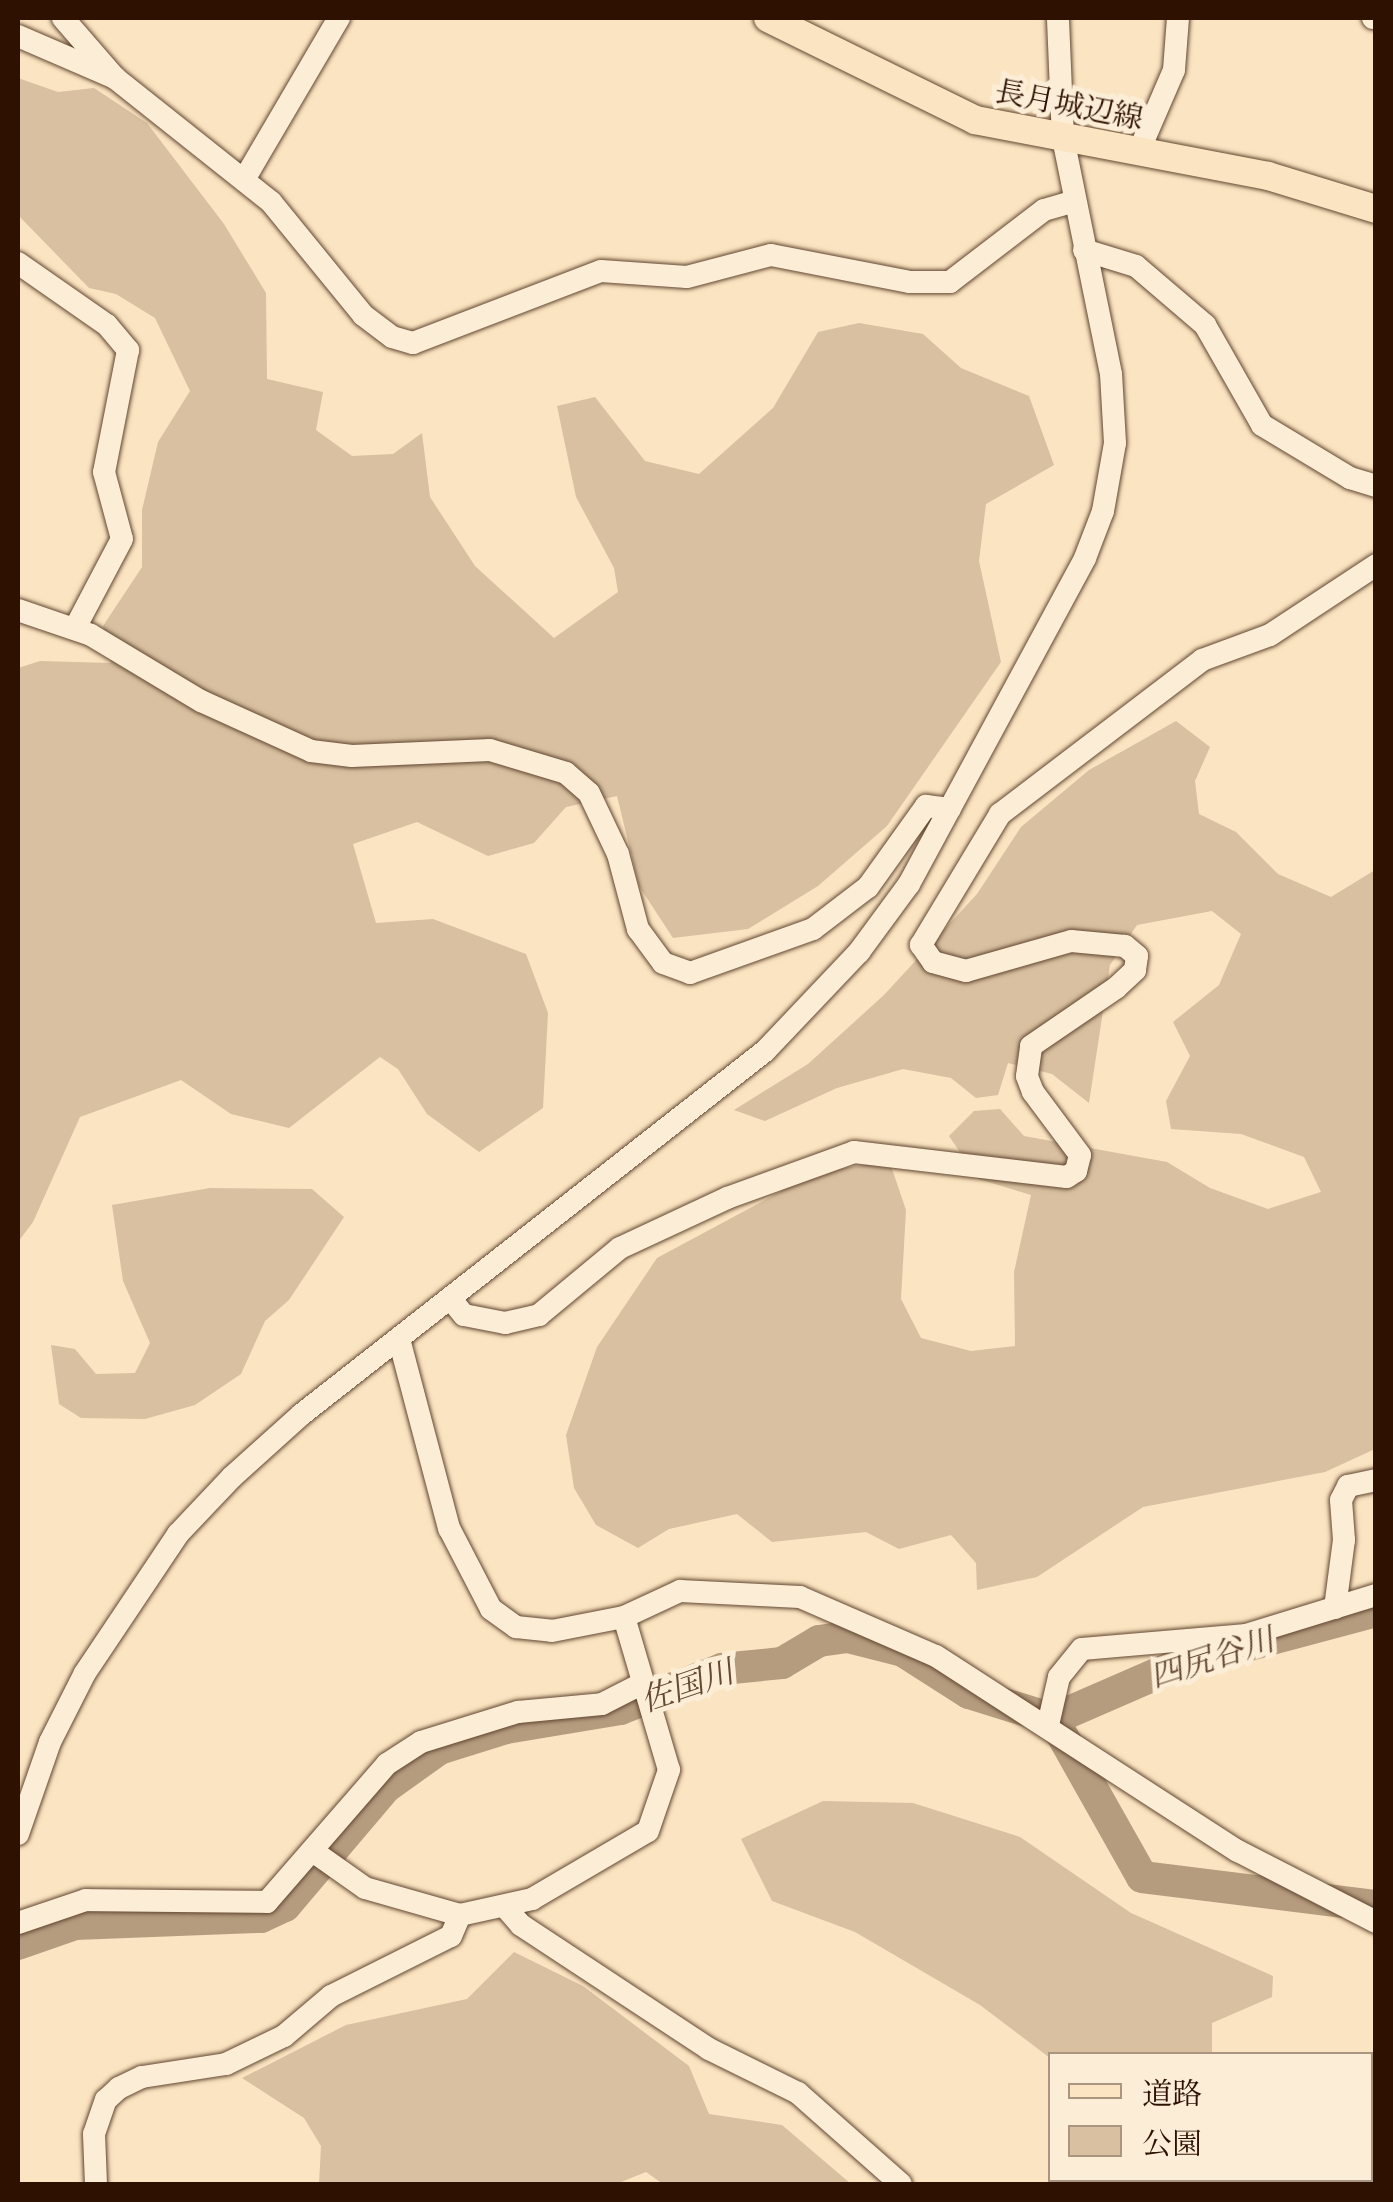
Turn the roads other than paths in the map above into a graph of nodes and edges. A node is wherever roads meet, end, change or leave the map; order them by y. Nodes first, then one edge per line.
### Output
1 (63, 18) edge
2 (339, 18) edge
3 (768, 18) edge
4 (1058, 18) edge
5 (1178, 18) edge
6 (18, 36) edge
7 (115, 78) junction
8 (1063, 139) junction
9 (1139, 151) junction
10 (245, 178) junction
11 (1075, 201) junction
12 (1376, 209) edge
13 (1084, 250) junction
14 (18, 264) edge
15 (1376, 486) edge
16 (1376, 565) edge
17 (18, 610) edge
18 (75, 628) junction
19 (950, 809) junction
20 (450, 1298) junction
21 (399, 1338) junction
22 (1376, 1480) edge
23 (1376, 1595) edge
24 (1335, 1608) junction
25 (624, 1618) junction
26 (642, 1684) junction
27 (1048, 1725) junction
28 (18, 1834) edge
29 (314, 1852) junction
30 (506, 1908) junction
31 (460, 1915) junction
32 (1376, 1922) edge
33 (18, 1923) edge
34 (96, 2184) edge
35 (902, 2184) edge

1 - 7 street
2 - 10 street
3 - 8 main road, 長月城辺線
4 - 8 street
5 - 9 street
6 - 7 street
7 - 10 street
8 - 9 main road, 長月城辺線
8 - 11 street
9 - 12 main road, 長月城辺線
10 - 11 street
11 - 13 street
13 - 15 street
13 - 19 street
14 - 18 street
16 - 20 street
17 - 18 street
18 - 19 street
19 - 20 street
20 - 21 street
21 - 25 street
21 - 28 street
22 - 24 street
23 - 24 street
24 - 27 street
25 - 26 street
25 - 27 street
26 - 29 street
26 - 30 street
27 - 32 street
29 - 31 street
29 - 33 street
30 - 31 street
30 - 35 street
31 - 34 street

